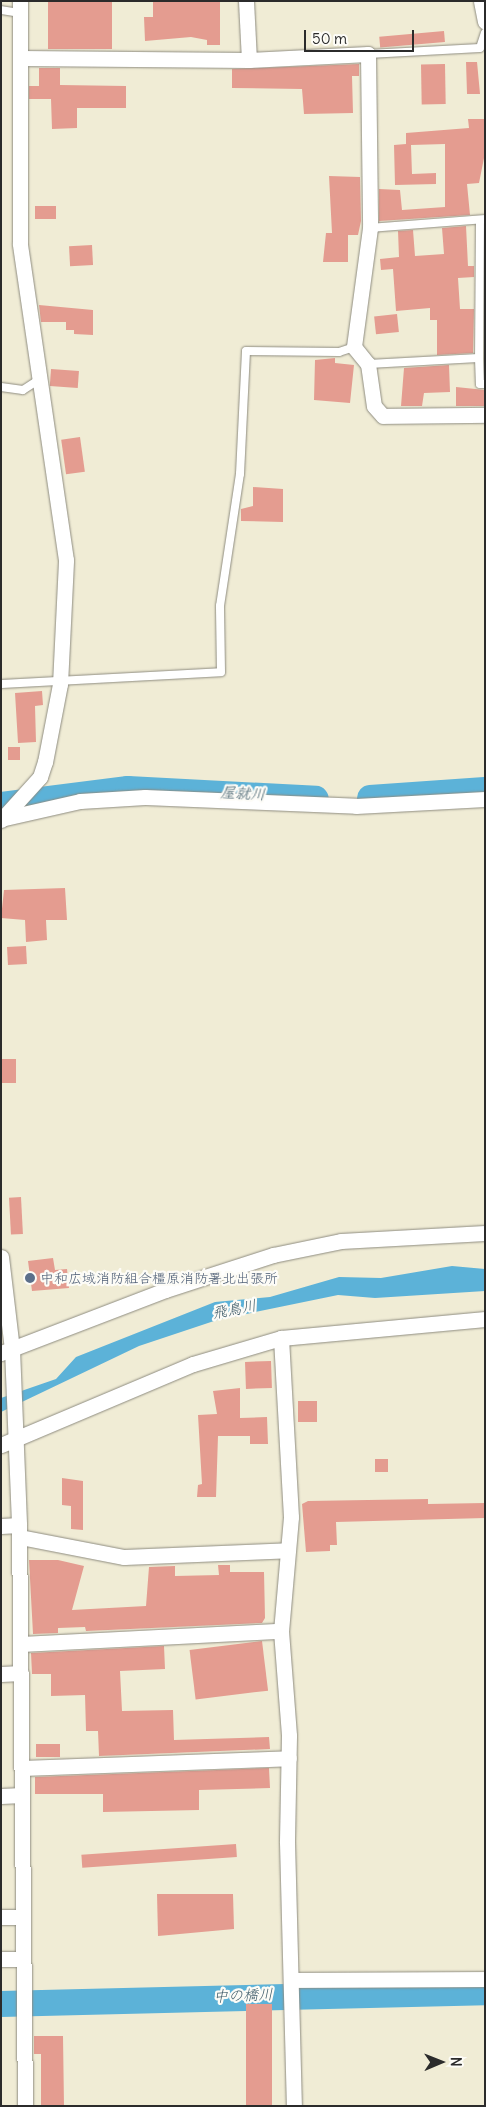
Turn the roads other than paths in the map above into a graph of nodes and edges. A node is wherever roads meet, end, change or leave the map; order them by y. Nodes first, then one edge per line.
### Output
1 (246, 1) edge
2 (481, 1) edge
3 (20, 7) edge
4 (1, 10) edge
5 (485, 22) edge
6 (485, 33) edge
7 (368, 54) junction
8 (20, 58) junction
9 (249, 60) junction
10 (483, 219) edge
11 (370, 228) junction
12 (354, 347) junction
13 (479, 358) junction
14 (368, 364) junction
15 (37, 381) junction
16 (485, 384) edge
17 (1, 387) edge
18 (485, 415) edge
19 (1, 684) edge
20 (60, 684) junction
21 (485, 799) edge
22 (8, 814) edge
23 (485, 1233) edge
24 (1, 1257) edge
25 (485, 1319) edge
26 (281, 1338) junction
27 (9, 1353) edge
28 (10, 1439) edge
29 (1, 1526) edge
30 (20, 1531) junction
31 (288, 1550) junction
32 (281, 1631) junction
33 (21, 1644) junction
34 (21, 1673) junction
35 (1, 1674) edge
36 (289, 1758) junction
37 (22, 1768) junction
38 (22, 1795) junction
39 (1, 1796) edge
40 (22, 1916) junction
41 (1, 1917) edge
42 (23, 1959) junction
43 (1, 1960) edge
44 (485, 1979) edge
45 (291, 1980) junction
46 (25, 2106) edge
47 (294, 2106) edge

1 - 9 street
2 - 5 street
3 - 4 lane
3 - 8 street
6 - 7 lane
7 - 9 street
7 - 11 street
8 - 9 street
8 - 15 street
10 - 11 lane
10 - 13 lane
11 - 12 street
12 - 14 street
12 - 20 lane
13 - 14 lane
13 - 16 lane
14 - 18 street
15 - 17 lane
15 - 20 street
19 - 20 lane
20 - 22 street
21 - 22 street
23 - 27 street
24 - 27 street
25 - 26 street
26 - 28 street
26 - 31 street
27 - 28 street
28 - 30 street
29 - 30 street
30 - 31 street
30 - 33 street
31 - 32 street
32 - 33 street
32 - 36 street
33 - 34 street
34 - 35 street
34 - 37 street
36 - 37 street
36 - 45 street
37 - 38 street
38 - 39 street
38 - 40 street
40 - 41 street
40 - 42 street
42 - 43 street
42 - 46 street
44 - 45 street
45 - 47 street

